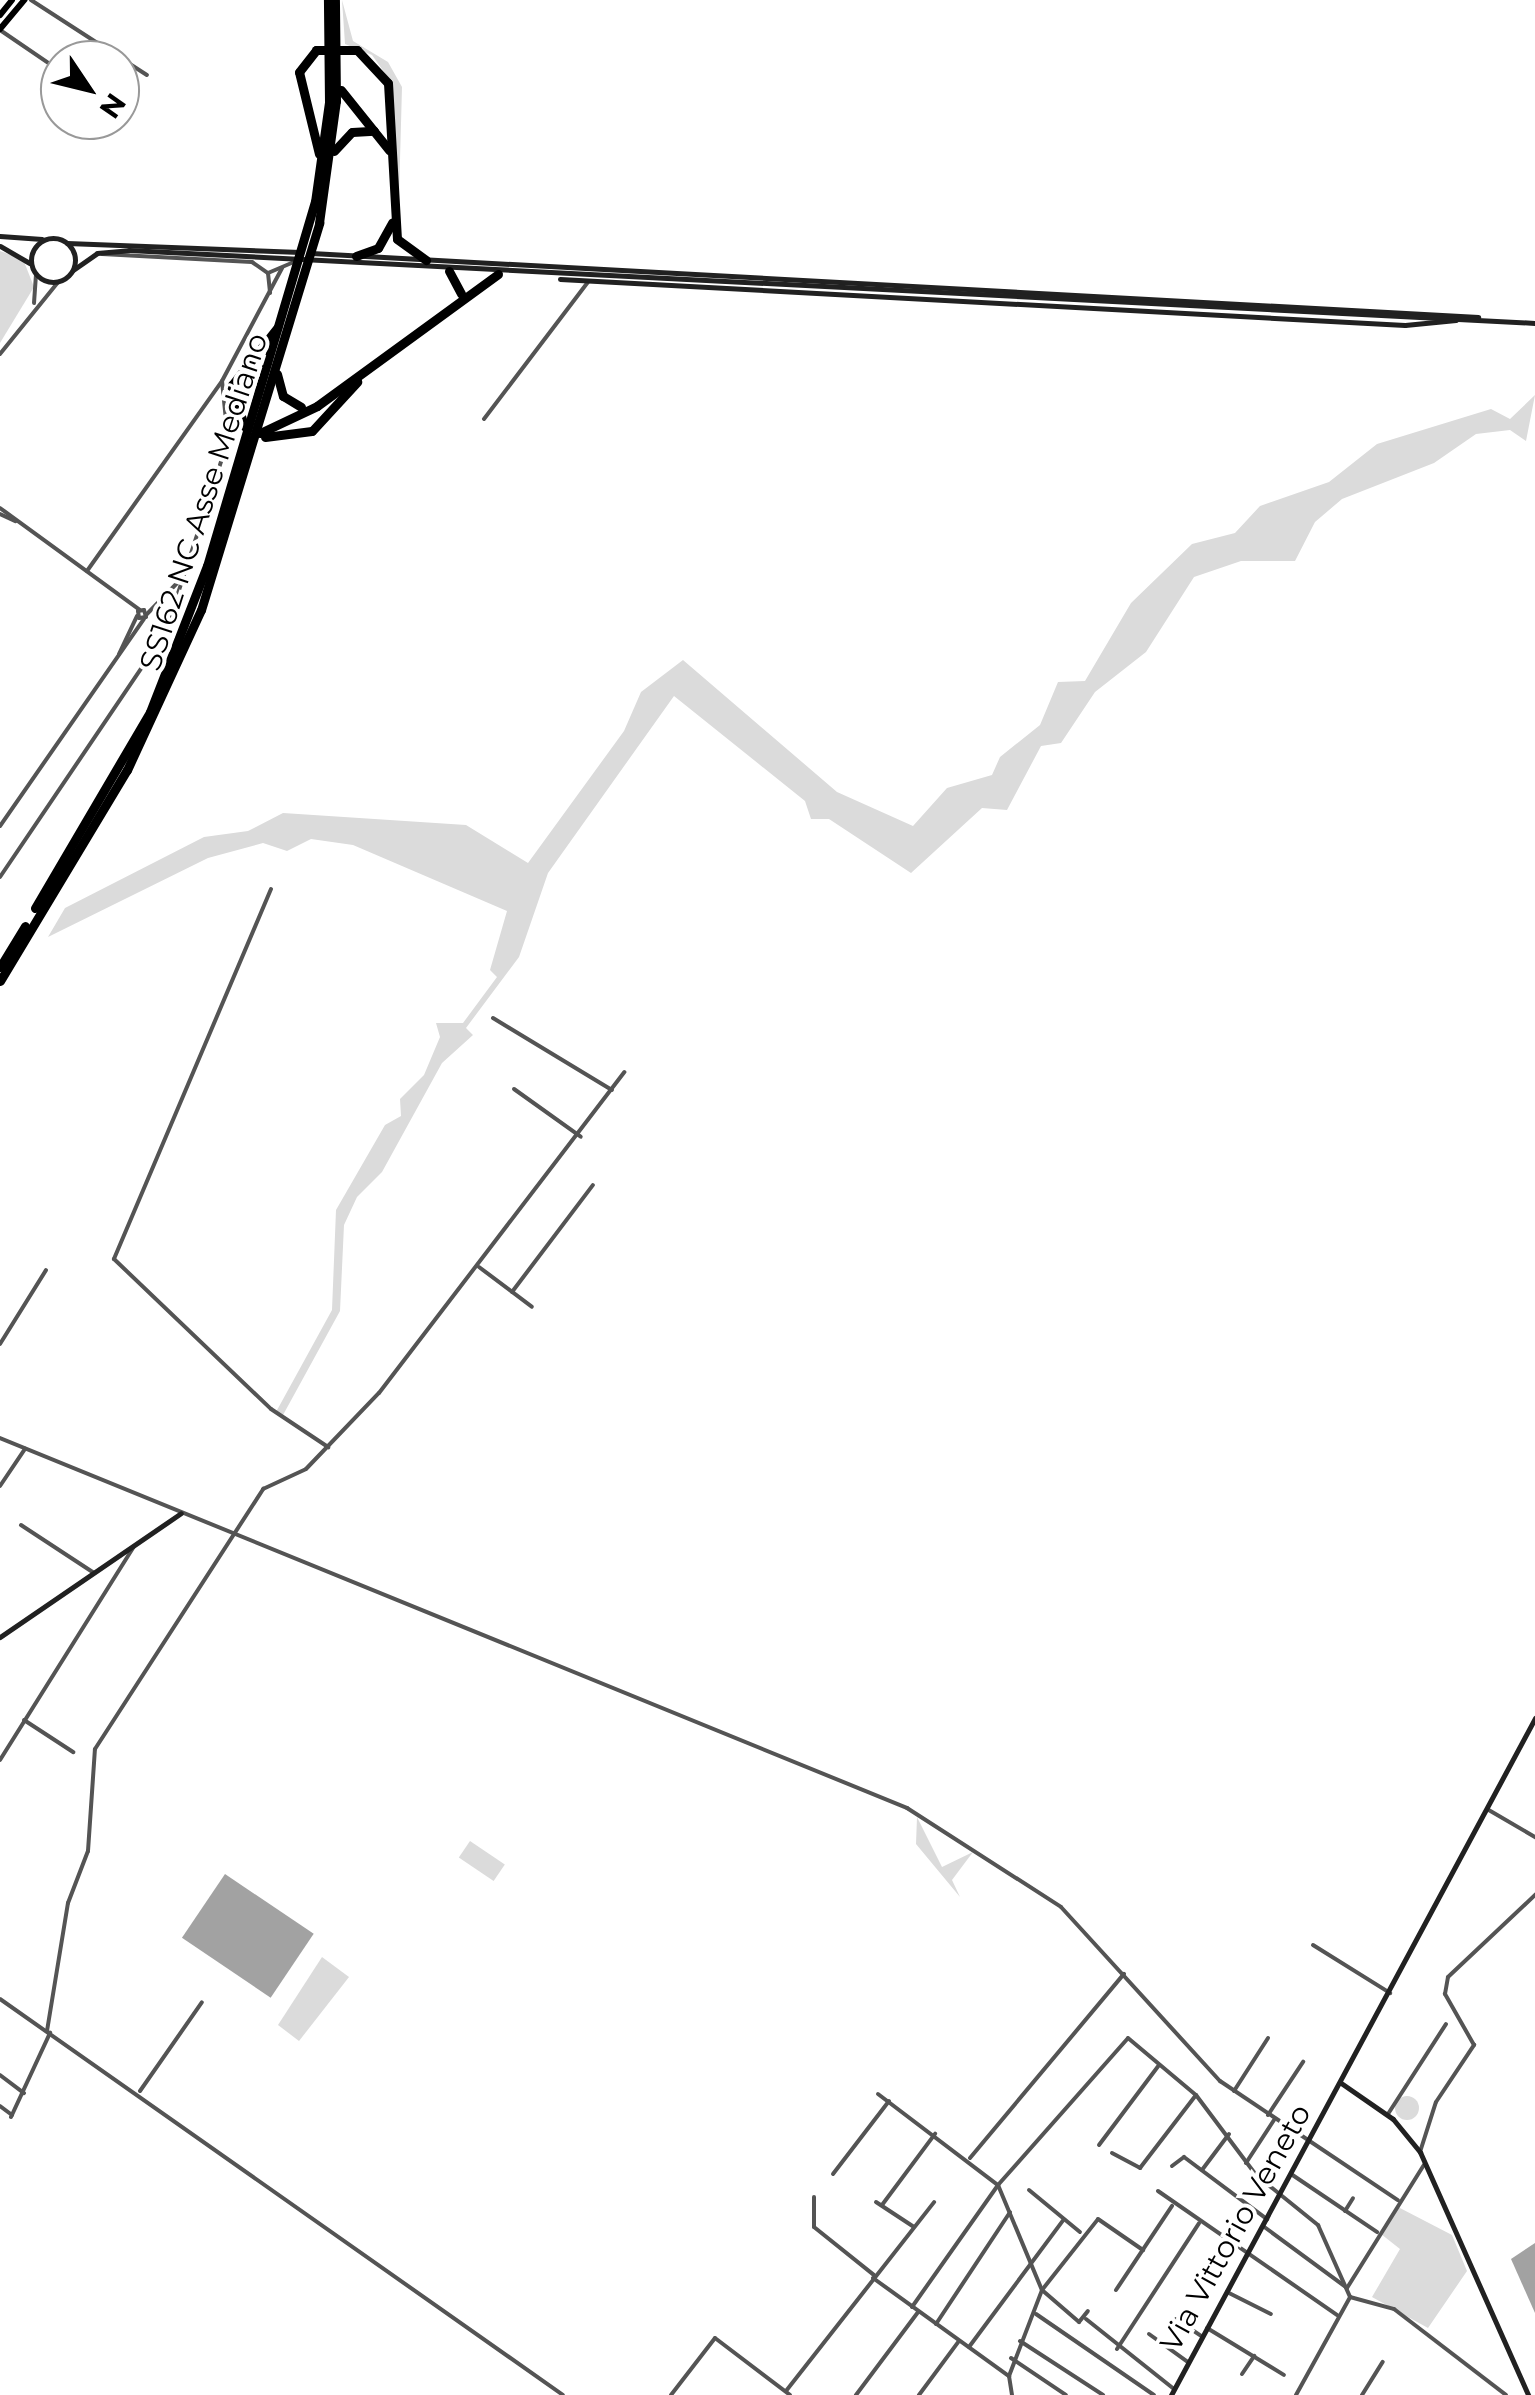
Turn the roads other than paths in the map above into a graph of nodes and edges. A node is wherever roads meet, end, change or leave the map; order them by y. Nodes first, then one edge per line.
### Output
1 (12, 0) edge
2 (27, 0) edge
3 (332, 0) edge
4 (0, 15) edge
5 (0, 30) edge
6 (40, 57) edge
7 (334, 57) junction
8 (147, 75) dead end
9 (338, 76) junction
10 (374, 131) junction
11 (390, 152) junction
12 (330, 158) junction
13 (319, 182) junction
14 (392, 220) junction
15 (315, 221) junction
16 (0, 236) edge
17 (45, 240) junction
18 (67, 243) junction
19 (0, 246) edge
20 (97, 254) junction
21 (356, 256) junction
22 (300, 260) junction
23 (426, 260) junction
24 (30, 264) junction
25 (282, 268) junction
26 (731, 269) junction
27 (73, 270) junction
28 (450, 272) junction
29 (268, 273) junction
30 (498, 274) junction
31 (36, 275) junction
32 (552, 276) junction
33 (58, 282) junction
34 (588, 282) junction
35 (735, 282) junction
36 (295, 292) junction
37 (270, 296) junction
38 (460, 297) junction
39 (32, 308) junction
40 (286, 313) junction
41 (1465, 319) junction
42 (1491, 320) junction
43 (1535, 324) edge
44 (0, 354) edge
45 (368, 368) junction
46 (276, 369) junction
47 (222, 381) junction
48 (303, 408) junction
49 (484, 419) dead end
50 (244, 426) dead end
51 (260, 438) junction
52 (0, 511) edge
53 (211, 567) junction
54 (87, 571) junction
55 (184, 576) junction
56 (197, 609) junction
57 (142, 615) junction
58 (119, 654) junction
59 (0, 826) edge
60 (0, 877) edge
61 (271, 889) dead end
62 (0, 968) edge
63 (0, 981) edge
64 (493, 1018) dead end
65 (624, 1072) dead end
66 (514, 1090) dead end
67 (612, 1090) junction
68 (581, 1137) junction
69 (593, 1185) dead end
70 (479, 1267) junction
71 (46, 1270) dead end
72 (512, 1292) junction
73 (532, 1307) dead end
74 (0, 1344) edge
75 (0, 1438) edge
76 (328, 1447) junction
77 (25, 1449) junction
78 (0, 1486) edge
79 (180, 1512) junction
80 (21, 1525) dead end
81 (235, 1535) junction
82 (134, 1546) junction
83 (94, 1573) junction
84 (0, 1636) edge
85 (1535, 1718) edge
86 (24, 1720) junction
87 (74, 1752) dead end
88 (0, 1760) edge
89 (1487, 1808) junction
90 (1535, 1837) edge
91 (1535, 1895) edge
92 (1313, 1945) dead end
93 (1124, 1974) junction
94 (1390, 1994) junction
95 (0, 1999) edge
96 (202, 2002) dead end
97 (1446, 2024) dead end
98 (49, 2032) junction
99 (1268, 2038) dead end
100 (1303, 2062) dead end
101 (1161, 2063) junction
102 (0, 2076) edge
103 (1341, 2083) junction
104 (140, 2091) junction
105 (1234, 2091) junction
106 (24, 2093) junction
107 (878, 2094) dead end
108 (1196, 2095) junction
109 (888, 2102) junction
110 (0, 2106) edge
111 (1388, 2114) junction
112 (1268, 2115) junction
113 (1274, 2119) junction
114 (935, 2134) junction
115 (1229, 2134) junction
116 (1308, 2142) junction
117 (1099, 2145) dead end
118 (1420, 2152) junction
119 (1112, 2153) dead end
120 (969, 2160) junction
121 (1246, 2163) junction
122 (1426, 2163) junction
123 (1172, 2166) dead end
124 (1202, 2170) junction
125 (1290, 2174) junction
126 (840, 2177) dead end
127 (998, 2186) junction
128 (1029, 2190) dead end
129 (1158, 2191) dead end
130 (1280, 2194) junction
131 (814, 2197) dead end
132 (1353, 2198) dead end
133 (1398, 2200) junction
134 (934, 2202) dead end
135 (1172, 2206) dead end
136 (1346, 2210) junction
137 (1010, 2212) junction
138 (1064, 2219) junction
139 (1266, 2219) junction
140 (1199, 2223) junction
141 (1262, 2226) junction
142 (914, 2227) junction
143 (1080, 2232) dead end
144 (1378, 2232) junction
145 (1143, 2250) junction
146 (1246, 2258) junction
147 (1030, 2261) junction
148 (873, 2276) junction
149 (1346, 2288) junction
150 (1042, 2290) junction
151 (1116, 2290) dead end
152 (1227, 2292) junction
153 (1350, 2297) junction
154 (912, 2307) junction
155 (1088, 2311) dead end
156 (918, 2312) junction
157 (1036, 2314) junction
158 (1271, 2314) dead end
159 (1338, 2316) junction
160 (1086, 2319) dead end
161 (1176, 2319) dead end
162 (936, 2324) junction
163 (1208, 2328) junction
164 (1149, 2334) dead end
165 (1203, 2337) junction
166 (959, 2341) junction
167 (1020, 2341) junction
168 (968, 2347) junction
169 (1117, 2349) junction
170 (1254, 2356) junction
171 (1011, 2358) junction
172 (1188, 2362) junction
173 (1383, 2362) dead end
174 (1242, 2374) dead end
175 (1284, 2375) dead end
176 (1009, 2376) junction
177 (788, 2393) edge
178 (1172, 2393) edge
179 (563, 2395) edge
180 (671, 2395) edge
181 (856, 2395) edge
182 (919, 2395) edge
183 (1012, 2395) edge
184 (1066, 2395) edge
185 (1103, 2395) edge
186 (1154, 2395) edge
187 (1296, 2395) edge
188 (1362, 2395) edge
189 (1506, 2395) edge
190 (1528, 2395) edge

1 - 4 main road
2 - 5 main road
2 - 8 street
3 - 7 highway, SS162 NC Asse Mediano
5 - 6 street
7 - 9 highway, SS162 NC Asse Mediano
7 - 13 highway, SS162 NC Asse Mediano
9 - 10 highway
9 - 12 highway, SS162 NC Asse Mediano
10 - 11 highway
10 - 12 highway
11 - 13 highway
11 - 14 highway
12 - 15 highway, SS162 NC Asse Mediano
13 - 15 highway, SS162 NC Asse Mediano
14 - 21 highway
14 - 23 highway
15 - 36 highway, SS162 NC Asse Mediano
16 - 17 main road
17 - 18 main road
17 - 24 main road
18 - 21 main road
18 - 27 main road
19 - 24 main road
20 - 22 main road
20 - 27 main road
20 - 29 street
21 - 23 main road
22 - 25 street
22 - 28 main road
23 - 26 main road
24 - 31 main road
25 - 29 street
25 - 37 street
26 - 35 main road
26 - 42 main road
27 - 33 main road
28 - 30 main road
28 - 38 highway
29 - 37 street
30 - 32 main road
30 - 38 highway
31 - 33 main road
31 - 39 street
32 - 34 main road
32 - 35 main road
33 - 39 street
34 - 35 main road
34 - 49 street
35 - 41 main road
35 - 41 main road
36 - 40 highway, SS162 NC Asse Mediano
36 - 46 highway, SS162 NC Asse Mediano
37 - 47 street
38 - 45 highway
39 - 44 street
40 - 50 highway
40 - 53 highway, SS162 NC Asse Mediano
41 - 42 main road
42 - 43 main road
45 - 48 highway
45 - 51 highway
46 - 48 highway
46 - 51 highway, SS162 NC Asse Mediano
47 - 54 street
47 - 55 street
48 - 51 highway
51 - 53 highway, SS162 NC Asse Mediano
52 - 54 street
53 - 56 highway, SS162 NC Asse Mediano
54 - 57 street
55 - 57 street
55 - 60 street
56 - 62 highway, SS162 NC Asse Mediano
56 - 63 highway, SS162 NC Asse Mediano
57 - 58 street
57 - 58 street
58 - 59 street
61 - 76 street
64 - 67 street
65 - 67 street
66 - 68 street
67 - 68 street
68 - 70 street
69 - 72 street
70 - 72 street
70 - 76 street
71 - 74 street
72 - 73 street
75 - 77 street
76 - 81 street
77 - 78 street
77 - 79 street
79 - 81 street
79 - 82 main road
80 - 83 street
81 - 93 street
81 - 98 street
82 - 83 main road
82 - 86 street
83 - 84 main road
85 - 89 main road, Via Vittorio Veneto
86 - 87 street
86 - 88 street
89 - 90 street
89 - 94 main road, Via Vittorio Veneto
91 - 118 street
92 - 94 street
93 - 105 street
93 - 120 street
94 - 103 main road, Via Vittorio Veneto
95 - 98 street
96 - 104 street
97 - 111 street
98 - 104 street
98 - 106 street
99 - 105 street
100 - 112 street
101 - 108 street
101 - 117 street
101 - 127 street
102 - 106 street
103 - 111 main road
103 - 116 main road, Via Vittorio Veneto
104 - 179 street
105 - 112 street
106 - 110 street
107 - 109 street
108 - 115 street
108 - 119 street
109 - 114 street
109 - 126 street
111 - 118 main road
112 - 113 street
113 - 116 street
113 - 121 street
114 - 120 street
114 - 142 street
115 - 121 street
115 - 124 street
116 - 125 main road, Via Vittorio Veneto
116 - 133 street
118 - 122 main road
120 - 127 street
121 - 130 street
122 - 133 street
122 - 190 main road
123 - 124 street
124 - 139 street
125 - 130 main road, Via Vittorio Veneto
125 - 136 street
127 - 137 street
127 - 154 street
128 - 138 street
129 - 140 street
130 - 139 main road, Via Vittorio Veneto
130 - 149 street
131 - 148 street
132 - 136 street
133 - 144 street
134 - 142 street
135 - 145 street
136 - 144 street
137 - 147 street
137 - 162 street
138 - 143 street
138 - 147 street
139 - 141 main road, Via Vittorio Veneto
140 - 146 street
140 - 169 street
141 - 146 main road, Via Vittorio Veneto
141 - 149 street
142 - 148 street
144 - 149 street
145 - 150 street
145 - 151 street
146 - 152 main road, Via Vittorio Veneto
146 - 159 street
147 - 150 street
147 - 168 street
148 - 154 street
148 - 177 street
149 - 153 street
150 - 155 street
150 - 157 street
152 - 158 street
152 - 163 main road, Via Vittorio Veneto
153 - 159 street
153 - 189 street
154 - 156 street
156 - 162 street
156 - 181 street
157 - 167 street
157 - 186 street
159 - 187 street
160 - 169 street
161 - 165 street
162 - 166 street
163 - 165 main road, Via Vittorio Veneto
163 - 170 street
164 - 172 street
165 - 172 main road, Via Vittorio Veneto
166 - 168 street
166 - 182 street
167 - 171 street
167 - 185 street
168 - 176 street
169 - 178 street
170 - 174 street
170 - 175 street
171 - 176 street
171 - 184 street
172 - 178 main road, Via Vittorio Veneto
173 - 188 street
176 - 183 street
177 - 180 street

